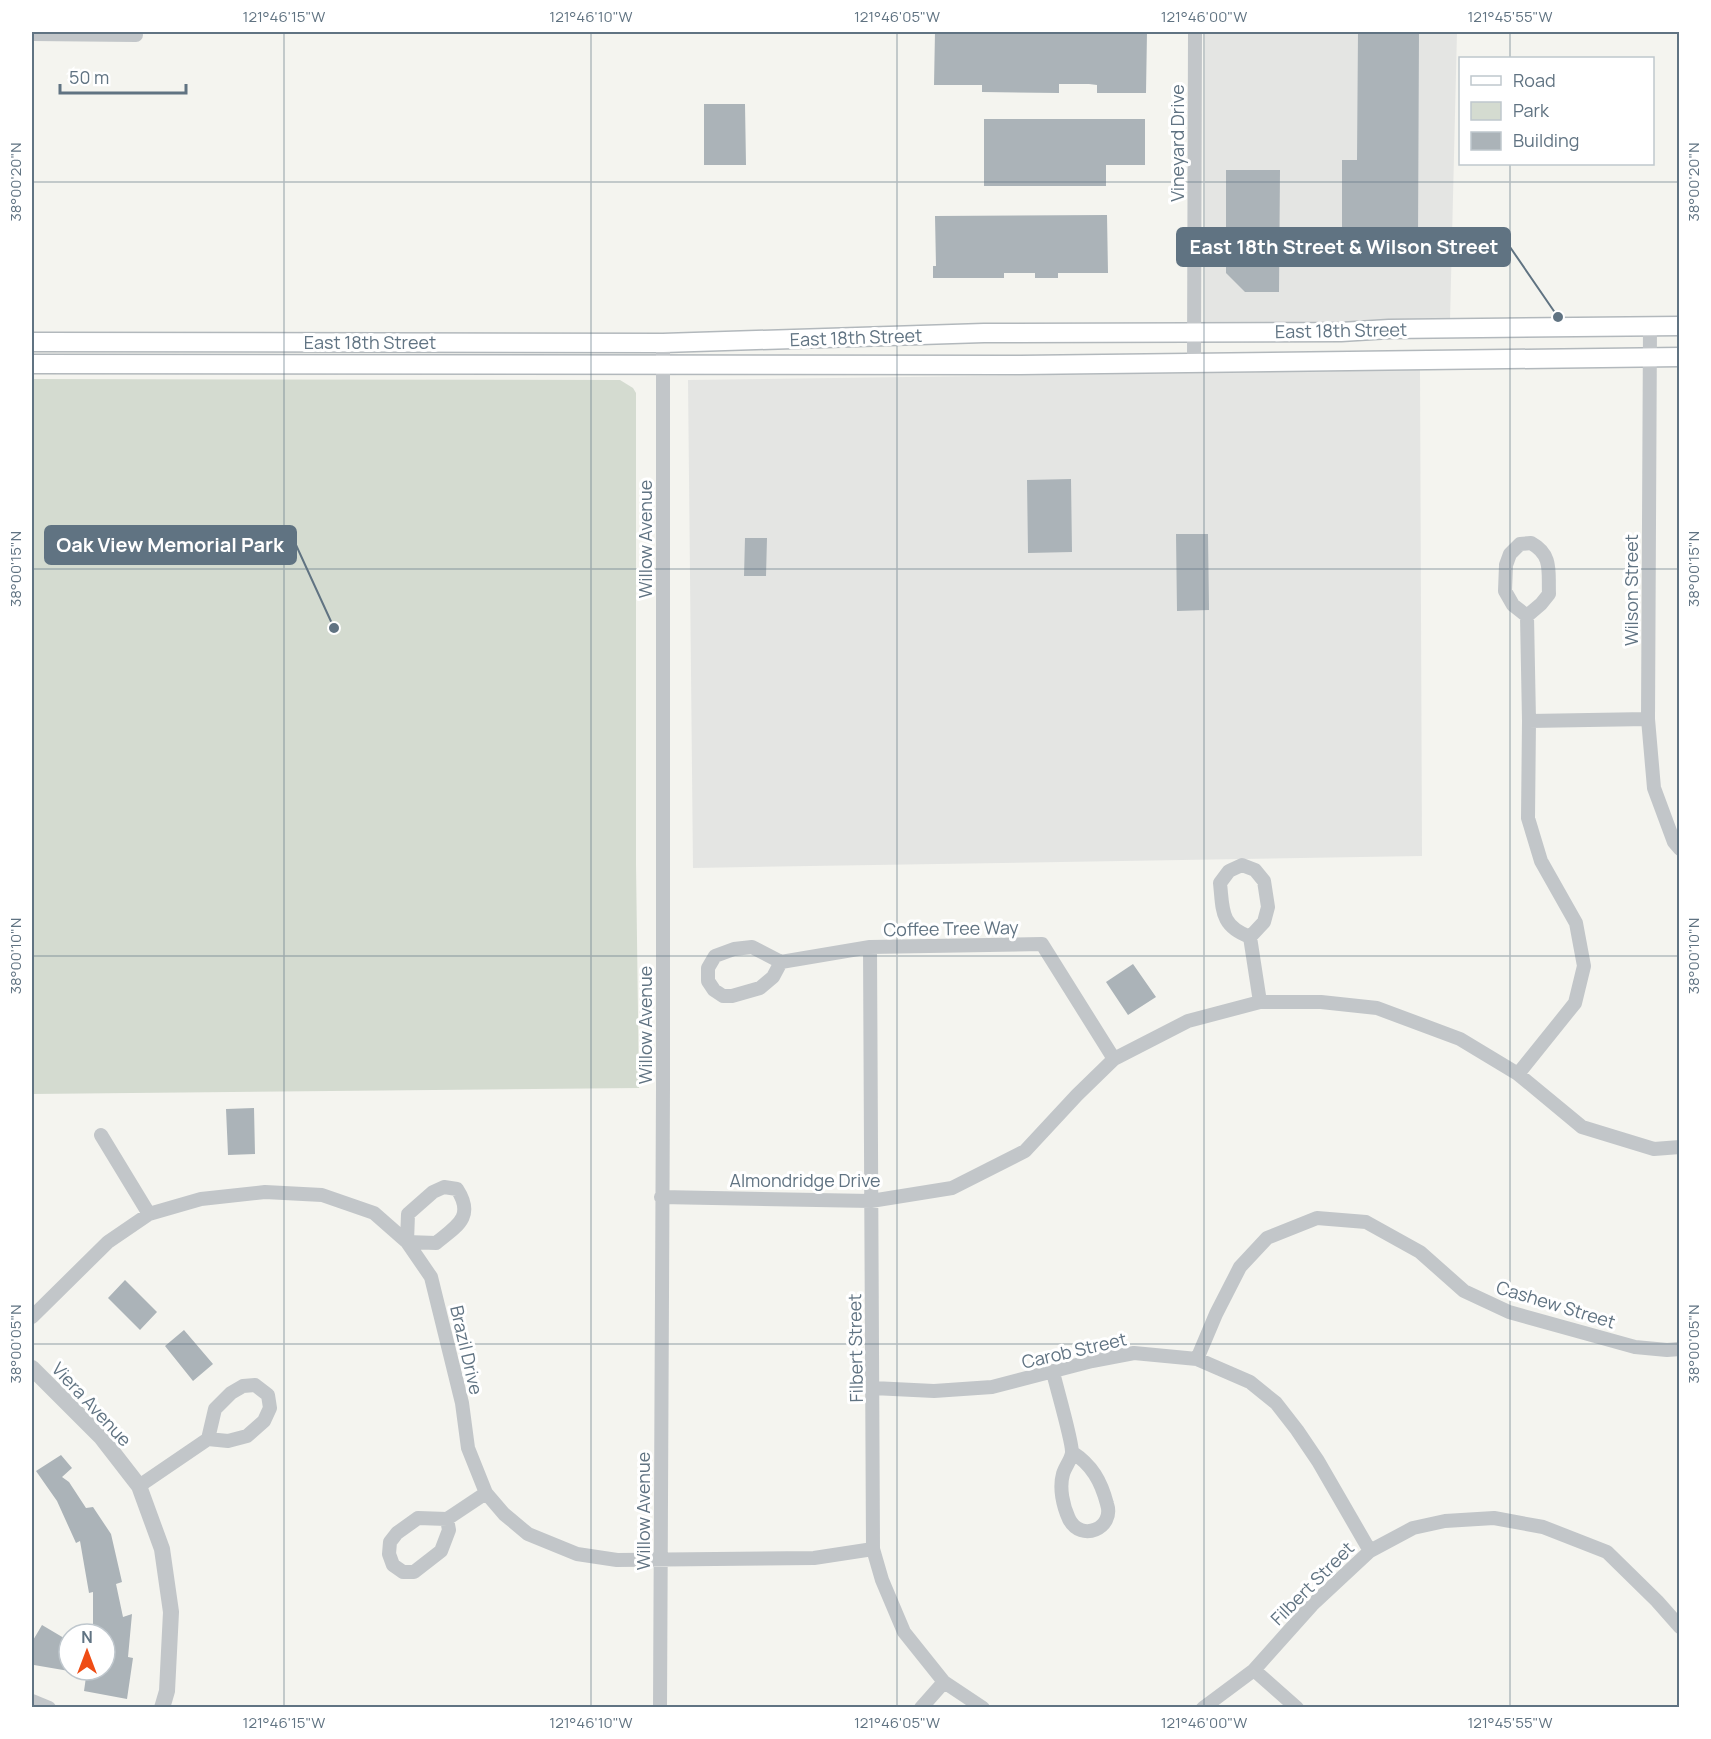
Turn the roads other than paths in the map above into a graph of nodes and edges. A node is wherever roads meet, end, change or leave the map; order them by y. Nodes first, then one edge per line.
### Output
1 (1195, 32) edge
2 (32, 34) edge
3 (136, 35) dead end
4 (1650, 326) junction
5 (1680, 326) edge
6 (1194, 332) junction
7 (32, 342) edge
8 (663, 343) junction
9 (1650, 357) junction
10 (1680, 357) edge
11 (1194, 362) junction
12 (32, 364) edge
13 (663, 365) junction
14 (1527, 616) junction
15 (1648, 719) junction
16 (1529, 721) junction
17 (1680, 849) edge
18 (1250, 937) junction
19 (870, 947) junction
20 (781, 962) junction
21 (1260, 1002) junction
22 (1114, 1059) junction
23 (1518, 1074) junction
24 (101, 1135) dead end
25 (1680, 1147) edge
26 (661, 1197) junction
27 (871, 1201) junction
28 (149, 1214) junction
29 (407, 1242) junction
30 (32, 1317) edge
31 (1680, 1348) edge
32 (1197, 1359) junction
33 (32, 1368) edge
34 (1053, 1372) junction
35 (873, 1388) junction
36 (208, 1439) junction
37 (1072, 1452) junction
38 (139, 1486) junction
39 (486, 1493) junction
40 (447, 1519) junction
41 (873, 1549) junction
42 (1370, 1551) junction
43 (661, 1559) junction
44 (1680, 1627) edge
45 (1254, 1670) junction
46 (944, 1682) junction
47 (32, 1701) edge
48 (49, 1707) edge
49 (162, 1707) edge
50 (660, 1707) edge
51 (921, 1707) edge
52 (983, 1707) edge
53 (1203, 1707) edge
54 (1297, 1707) edge

1 - 6 street, Vineyard Drive
2 - 3 street
4 - 5 main road, East 18th Street
4 - 6 main road, East 18th Street
4 - 9 street, Wilson Street
6 - 8 main road, East 18th Street
6 - 11 street, Vineyard Drive
7 - 8 main road, East 18th Street
8 - 13 street, Willow Avenue
9 - 10 main road, East 18th Street
9 - 11 main road, East 18th Street
9 - 15 street, Wilson Street
11 - 13 main road, East 18th Street
12 - 13 main road, East 18th Street
13 - 26 street, Willow Avenue
14 - 14 street
14 - 16 street
15 - 16 street
15 - 17 street, Wilson Street
16 - 23 street
18 - 18 street
18 - 21 street
19 - 20 street
19 - 22 street, Coffee Tree Way
19 - 27 street, Filbert Street
20 - 20 street
21 - 22 street, Almondridge Drive
21 - 23 street, Almondridge Drive
22 - 27 street, Almondridge Drive
23 - 25 street, Almondridge Drive
24 - 28 street
26 - 27 street, Almondridge Drive
26 - 43 street, Willow Avenue
27 - 35 street, Filbert Street
28 - 29 street, Brazil Drive
28 - 30 street, Brazil Drive
29 - 29 street
29 - 39 street, Brazil Drive
31 - 32 street, Cashew Street
32 - 34 street, Carob Street
32 - 42 street, Carob Street
33 - 38 street, Viera Avenue
34 - 35 street, Carob Street
34 - 37 street
35 - 41 street, Filbert Street
36 - 36 street
36 - 38 street
37 - 37 street
38 - 49 street, Viera Avenue
39 - 40 street
39 - 43 street, Brazil Drive
40 - 40 street
41 - 43 street, Brazil Drive
41 - 46 street, Filbert Street
42 - 44 street, Filbert Street
42 - 45 street, Filbert Street
43 - 50 street, Willow Avenue
45 - 53 street, Filbert Street
45 - 54 street
46 - 51 street
46 - 52 street, Filbert Street
47 - 48 street

